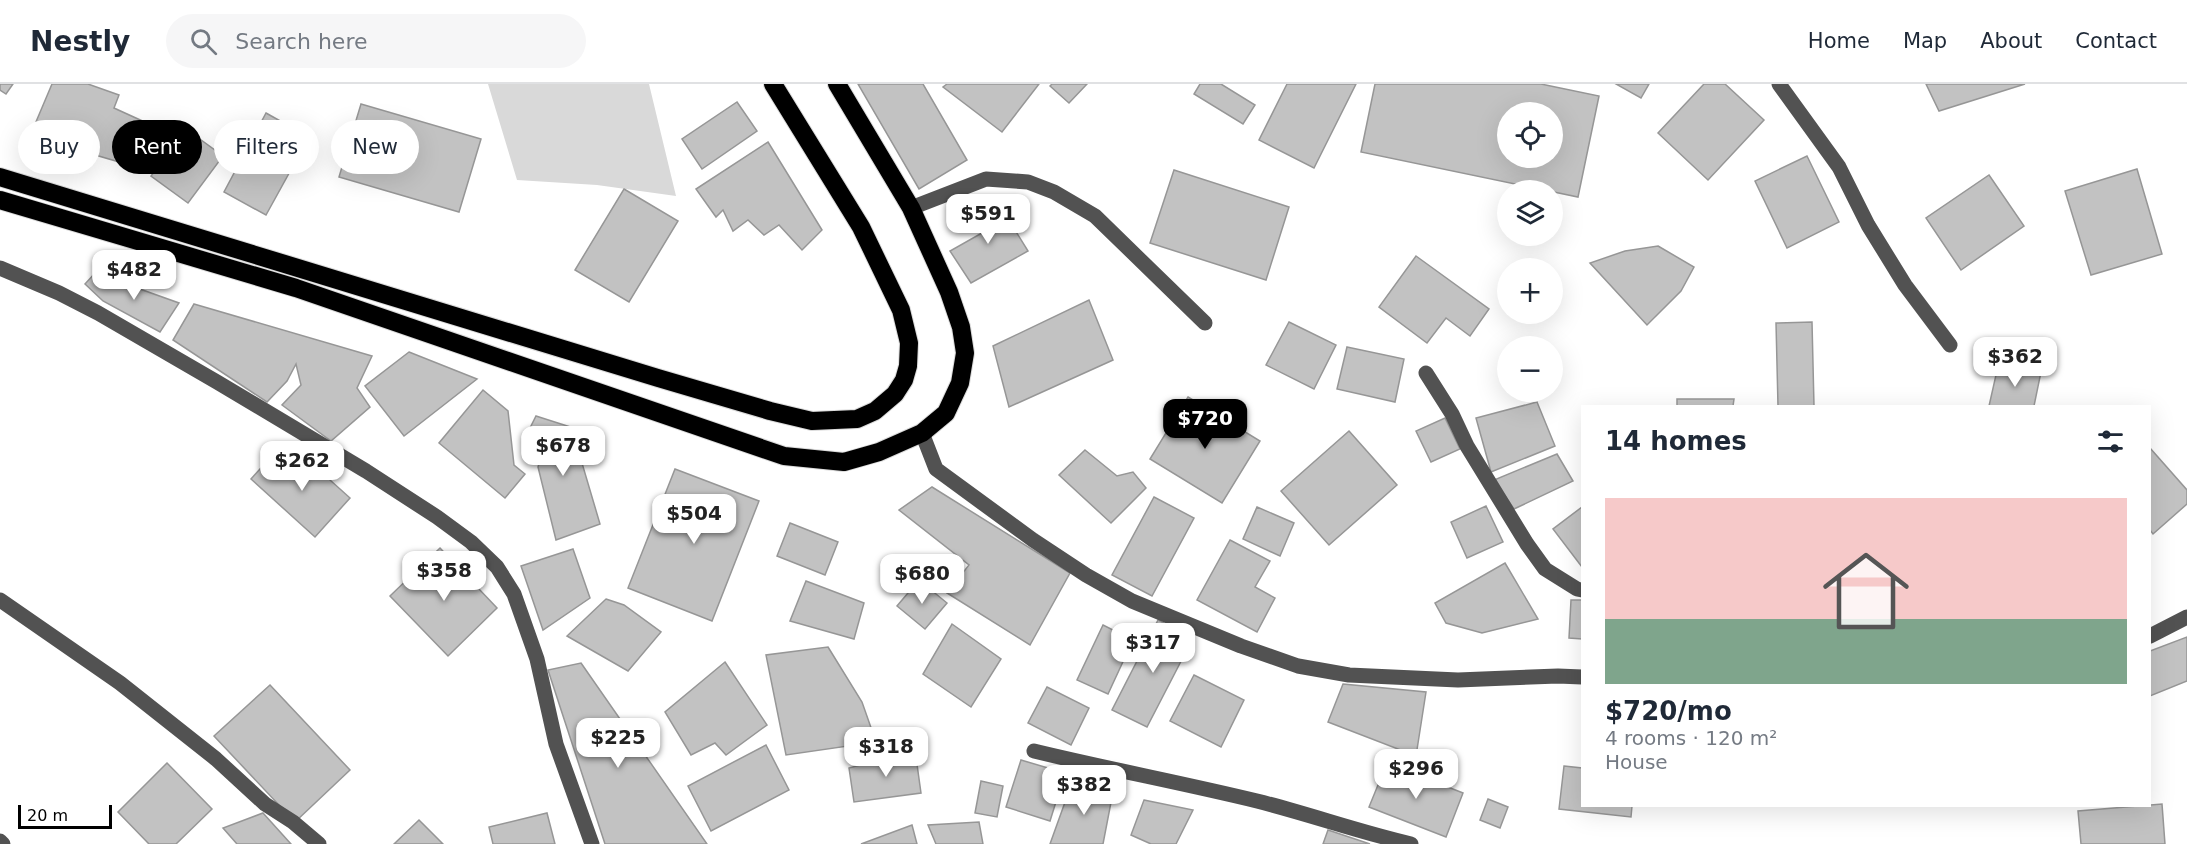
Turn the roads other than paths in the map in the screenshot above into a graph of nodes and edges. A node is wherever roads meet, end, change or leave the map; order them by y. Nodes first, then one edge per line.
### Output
1 (773, 84) edge
2 (837, 84) edge
3 (1779, 84) edge
4 (0, 177) edge
5 (0, 200) edge
6 (911, 208) junction
7 (0, 268) edge
8 (1205, 324) dead end
9 (1950, 345) dead end
10 (1426, 373) dead end
11 (922, 433) junction
12 (1581, 590) edge
13 (0, 600) edge
14 (2187, 617) edge
15 (2151, 635) edge
16 (1581, 677) edge
17 (1034, 751) dead end
18 (319, 844) edge
19 (592, 844) edge
20 (1411, 844) edge

1 - 4 highway
2 - 6 highway
3 - 9 street
5 - 11 highway
6 - 8 street
6 - 11 highway
7 - 19 street
10 - 12 street
11 - 16 street
13 - 18 street
14 - 15 street
17 - 20 street

